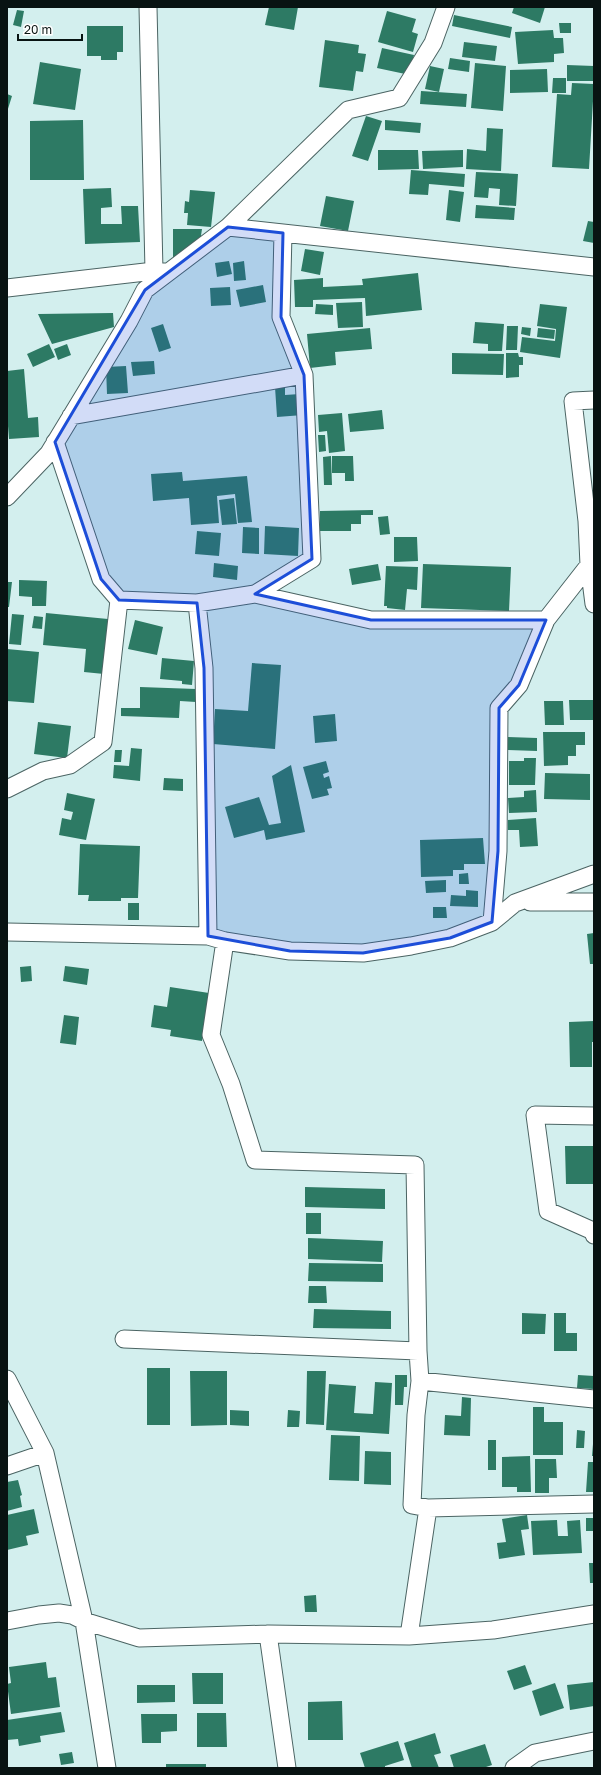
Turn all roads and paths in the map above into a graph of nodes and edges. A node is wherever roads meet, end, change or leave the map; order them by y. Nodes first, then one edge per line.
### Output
1 (148, 7) edge
2 (446, 7) edge
3 (228, 227) junction
4 (283, 233) junction
5 (594, 267) edge
6 (162, 272) junction
7 (7, 288) edge
8 (304, 375) junction
9 (594, 400) edge
10 (71, 416) junction
11 (55, 442) junction
12 (7, 497) edge
13 (589, 565) junction
14 (255, 594) junction
15 (119, 600) junction
16 (198, 603) junction
17 (594, 604) edge
18 (546, 620) junction
19 (7, 789) edge
20 (594, 874) edge
21 (594, 902) edge
22 (515, 903) junction
23 (492, 922) junction
24 (7, 932) edge
25 (208, 936) junction
26 (225, 941) junction
27 (594, 1116) edge
28 (594, 1235) edge
29 (124, 1339) dead end
30 (418, 1351) junction
31 (7, 1379) edge
32 (420, 1381) junction
33 (594, 1400) edge
34 (45, 1452) junction
35 (7, 1466) edge
36 (594, 1504) edge
37 (428, 1508) junction
38 (594, 1614) edge
39 (7, 1621) edge
40 (84, 1621) junction
41 (268, 1634) junction
42 (409, 1636) junction
43 (594, 1741) edge
44 (106, 1768) edge
45 (287, 1768) edge
46 (514, 1768) edge

1 - 6 street
2 - 3 street
3 - 4 street
3 - 6 street
4 - 5 street
4 - 8 street
6 - 7 street
6 - 10 street
8 - 10 street
8 - 14 street
9 - 13 street
10 - 11 street
11 - 12 street
11 - 15 street
13 - 17 street
13 - 18 street
14 - 16 street
14 - 18 street
15 - 16 street
15 - 19 street
16 - 25 street
18 - 23 street
20 - 22 street
21 - 22 street
22 - 23 street
23 - 26 street
24 - 25 street
25 - 26 street
26 - 30 street
27 - 28 street
29 - 30 street
30 - 32 street
31 - 34 street
32 - 33 street
32 - 37 street
34 - 35 street
34 - 40 street
36 - 37 street
37 - 42 street
38 - 42 street
39 - 40 street
40 - 41 street
40 - 44 street
41 - 42 street
41 - 45 street
43 - 46 street

